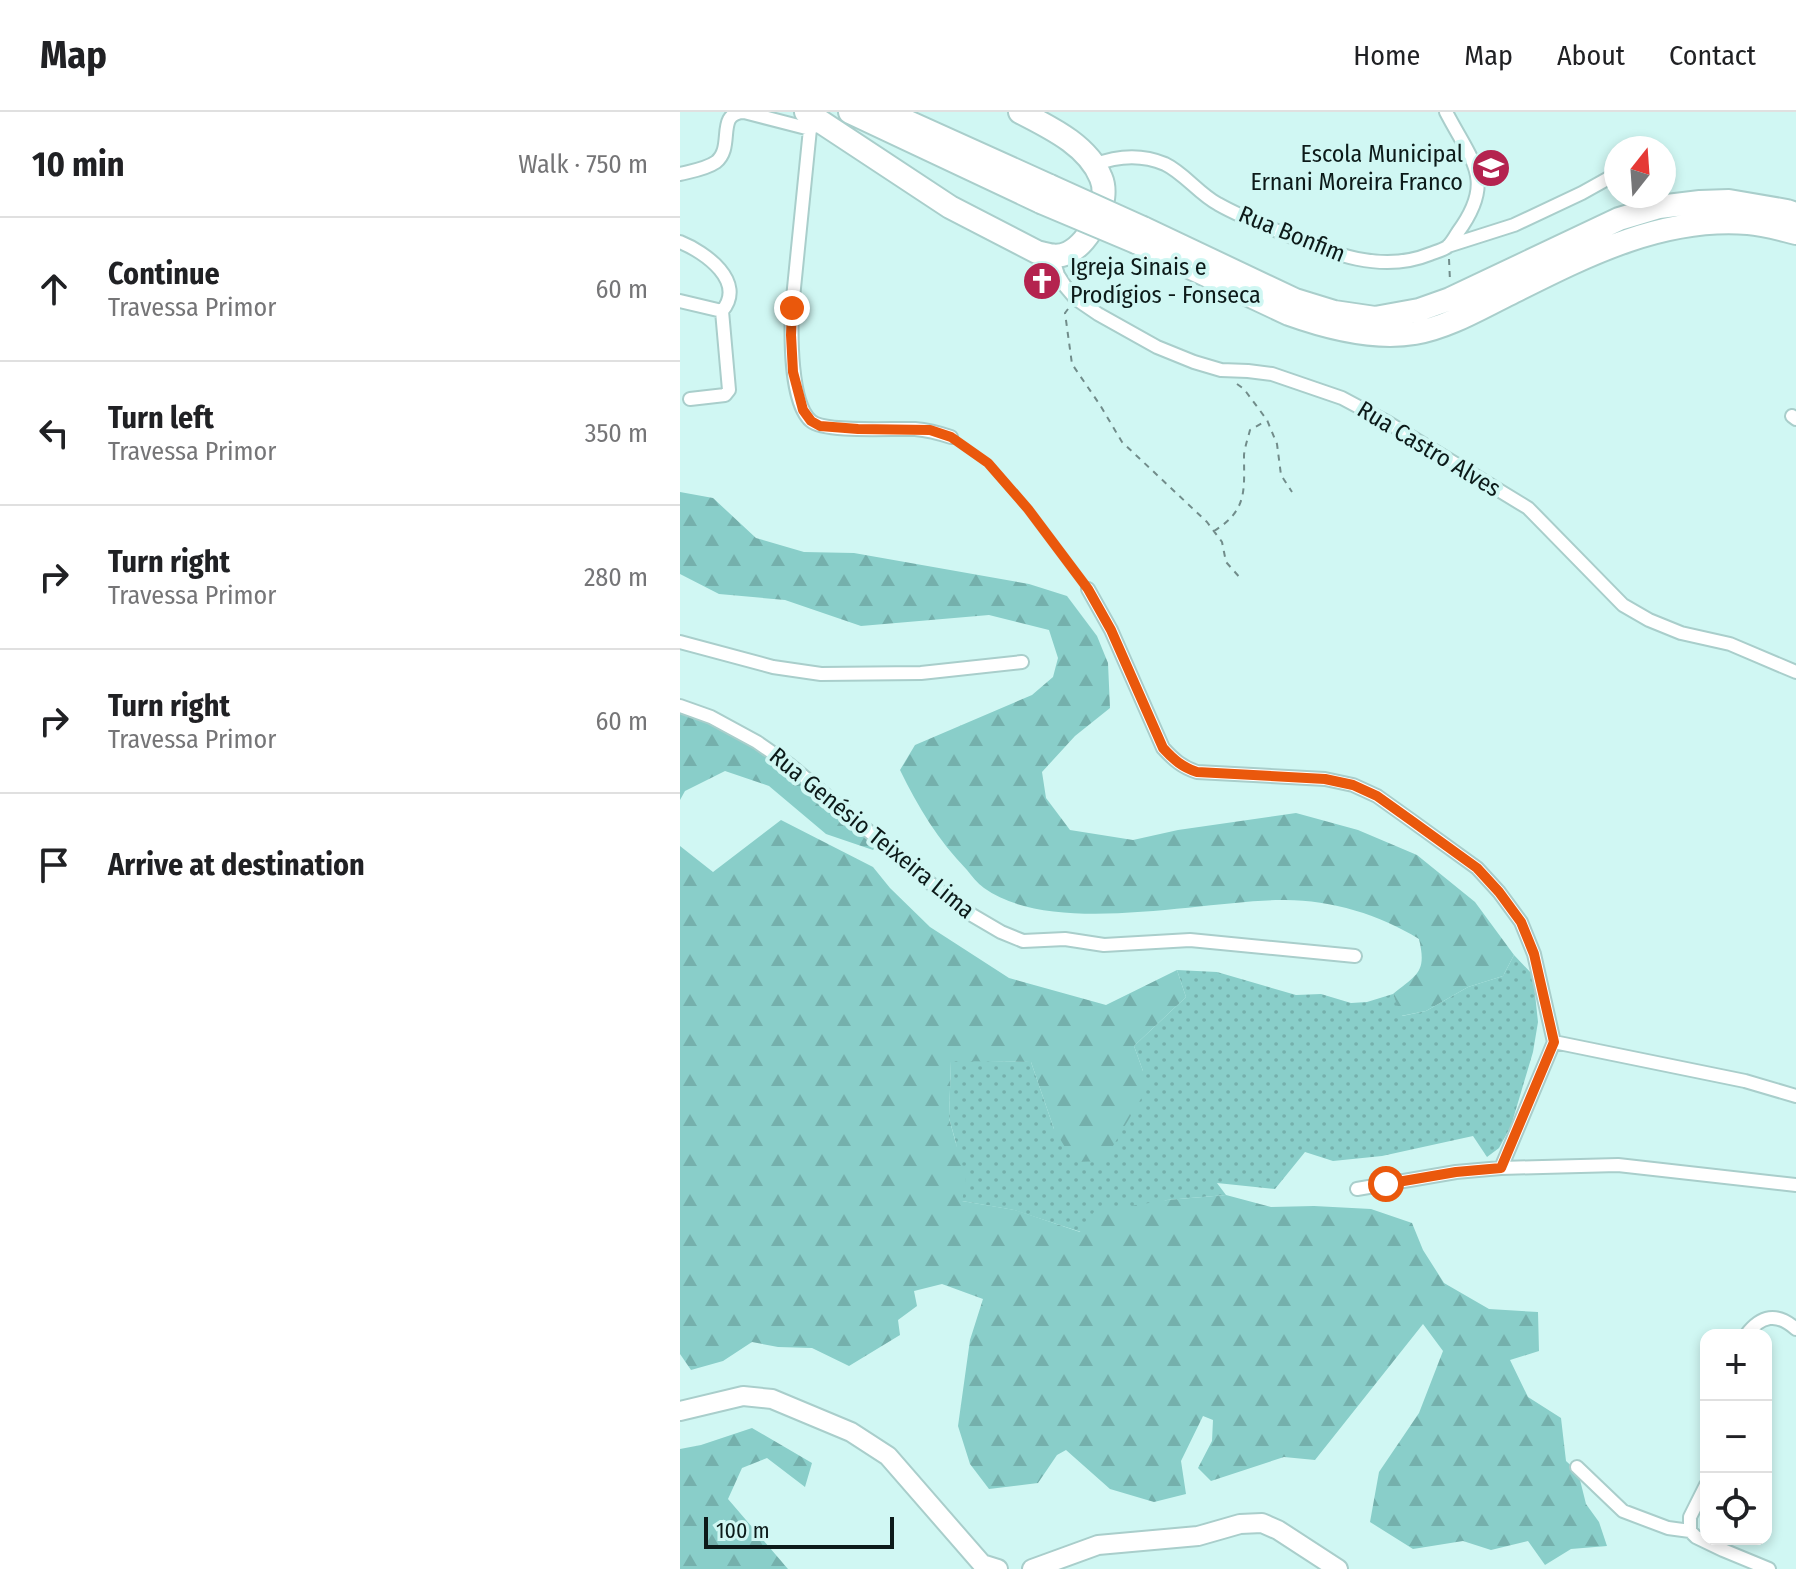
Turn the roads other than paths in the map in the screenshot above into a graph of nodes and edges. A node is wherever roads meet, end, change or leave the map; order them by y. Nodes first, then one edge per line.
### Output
1 (850, 112) edge
2 (886, 112) edge
3 (1020, 112) edge
4 (1446, 112) edge
5 (813, 121) edge
6 (1094, 165) junction
7 (680, 174) edge
8 (1604, 181) edge
9 (1046, 194) junction
10 (1796, 214) edge
11 (1796, 233) edge
12 (1140, 235) junction
13 (680, 242) edge
14 (1448, 246) junction
15 (1052, 256) junction
16 (680, 301) edge
17 (722, 311) junction
18 (690, 399) dead end
19 (951, 437) road end
20 (1088, 589) road end
21 (680, 642) edge
22 (1022, 662) dead end
23 (1796, 672) edge
24 (680, 706) edge
25 (1355, 956) dead end
26 (1554, 1042) junction
27 (1796, 1096) edge
28 (1501, 1168) junction
29 (1796, 1185) edge
30 (1357, 1189) dead end
31 (1750, 1329) edge
32 (1796, 1329) edge
33 (680, 1411) edge
34 (1577, 1467) dead end
35 (1700, 1497) edge
36 (1690, 1531) junction
37 (1038, 1568) edge
38 (998, 1569) edge
39 (1338, 1569) edge
40 (1769, 1569) edge

1 - 9 highway
2 - 9 highway
3 - 6 highway
4 - 14 street
5 - 7 street
5 - 15 highway
5 - 19 street
6 - 14 street, Rua Bonfim
6 - 15 highway
8 - 14 street, Rua Bonfim
9 - 12 highway, bridge
10 - 12 highway
11 - 12 highway
13 - 17 street
15 - 23 street, Rua Castro Alves
16 - 17 street
17 - 18 street
20 - 26 street
21 - 22 street
24 - 25 street, Rua Genésio Teixeira Lima
26 - 27 street
26 - 28 street
28 - 29 street
28 - 30 street
31 - 32 street
33 - 38 street
34 - 36 street
35 - 36 street
36 - 40 street
37 - 39 street

